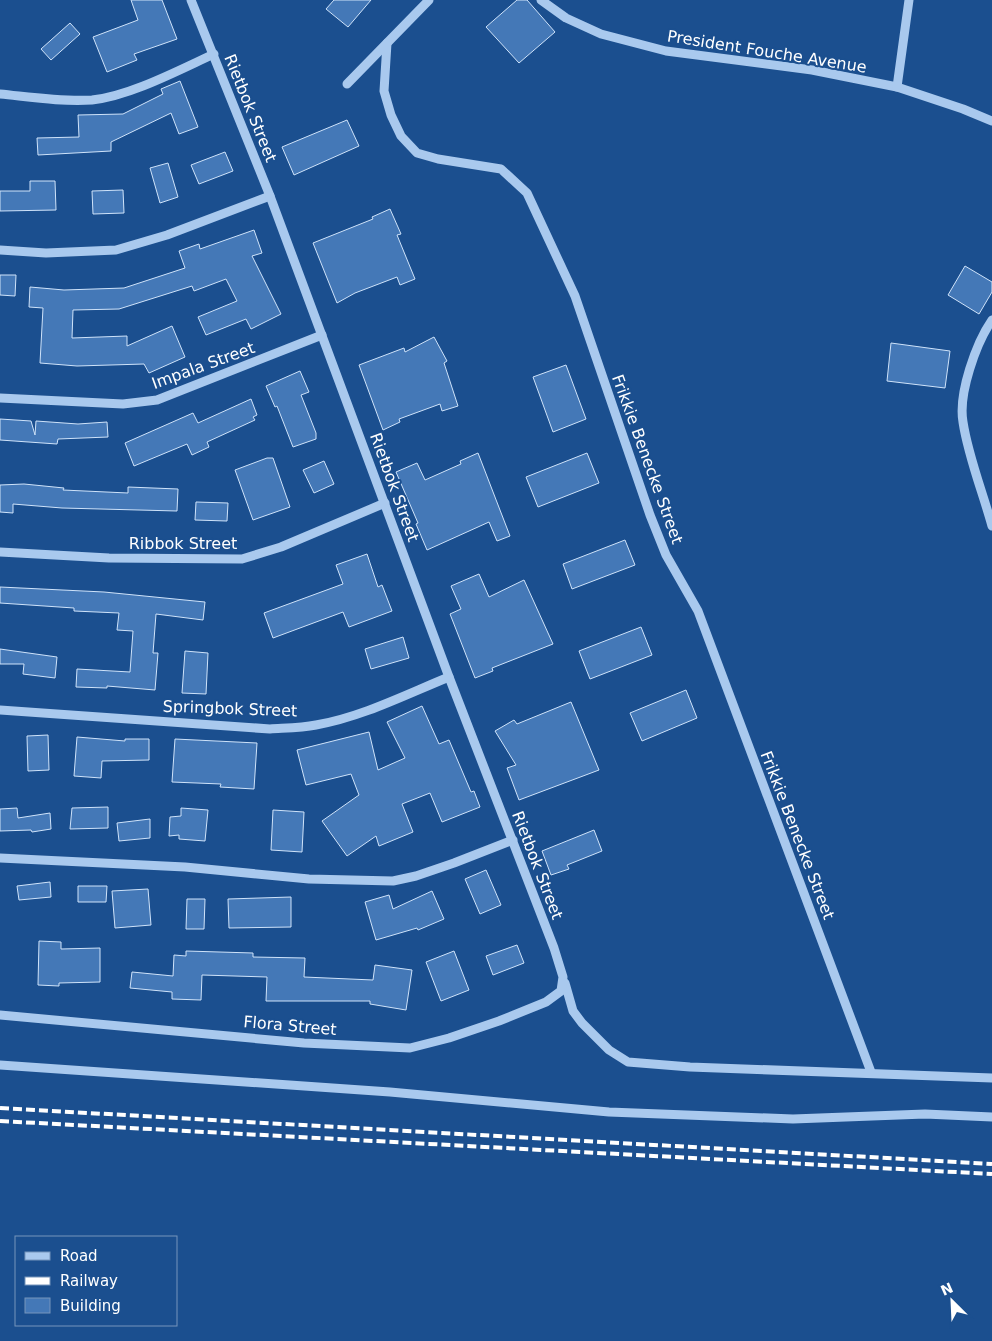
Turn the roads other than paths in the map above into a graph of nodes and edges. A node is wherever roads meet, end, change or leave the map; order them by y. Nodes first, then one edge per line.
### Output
1 (191, 0) edge
2 (429, 0) edge
3 (541, 0) edge
4 (909, 0) edge
5 (387, 43) junction
6 (214, 54) junction
7 (347, 84) dead end
8 (897, 87) junction
9 (0, 94) edge
10 (992, 122) edge
11 (270, 196) junction
12 (0, 250) edge
13 (992, 320) edge
14 (322, 335) junction
15 (0, 398) edge
16 (385, 503) junction
17 (992, 526) edge
18 (0, 552) edge
19 (449, 676) junction
20 (0, 710) edge
21 (513, 840) junction
22 (0, 858) edge
23 (562, 981) junction
24 (0, 1015) edge
25 (0, 1065) edge
26 (871, 1072) junction
27 (992, 1078) edge
28 (992, 1117) edge

1 - 6 street, Rietbok Street
2 - 5 street
3 - 8 street, President Fouche Avenue
4 - 8 street
5 - 7 street
5 - 26 street, Frikkie Benecke Street
6 - 9 street
6 - 11 street, Rietbok Street
8 - 10 street, President Fouche Avenue
11 - 12 street
11 - 14 street, Rietbok Street
13 - 17 street
14 - 15 street, Impala Street
14 - 16 street, Rietbok Street
16 - 18 street, Ribbok Street
16 - 19 street, Rietbok Street
19 - 20 street, Springbok Street
19 - 21 street, Rietbok Street
21 - 22 street
21 - 23 street, Rietbok Street
23 - 24 street, Flora Street
23 - 26 street, Rietbok Street
25 - 28 street
26 - 27 street, Rietbok Street

